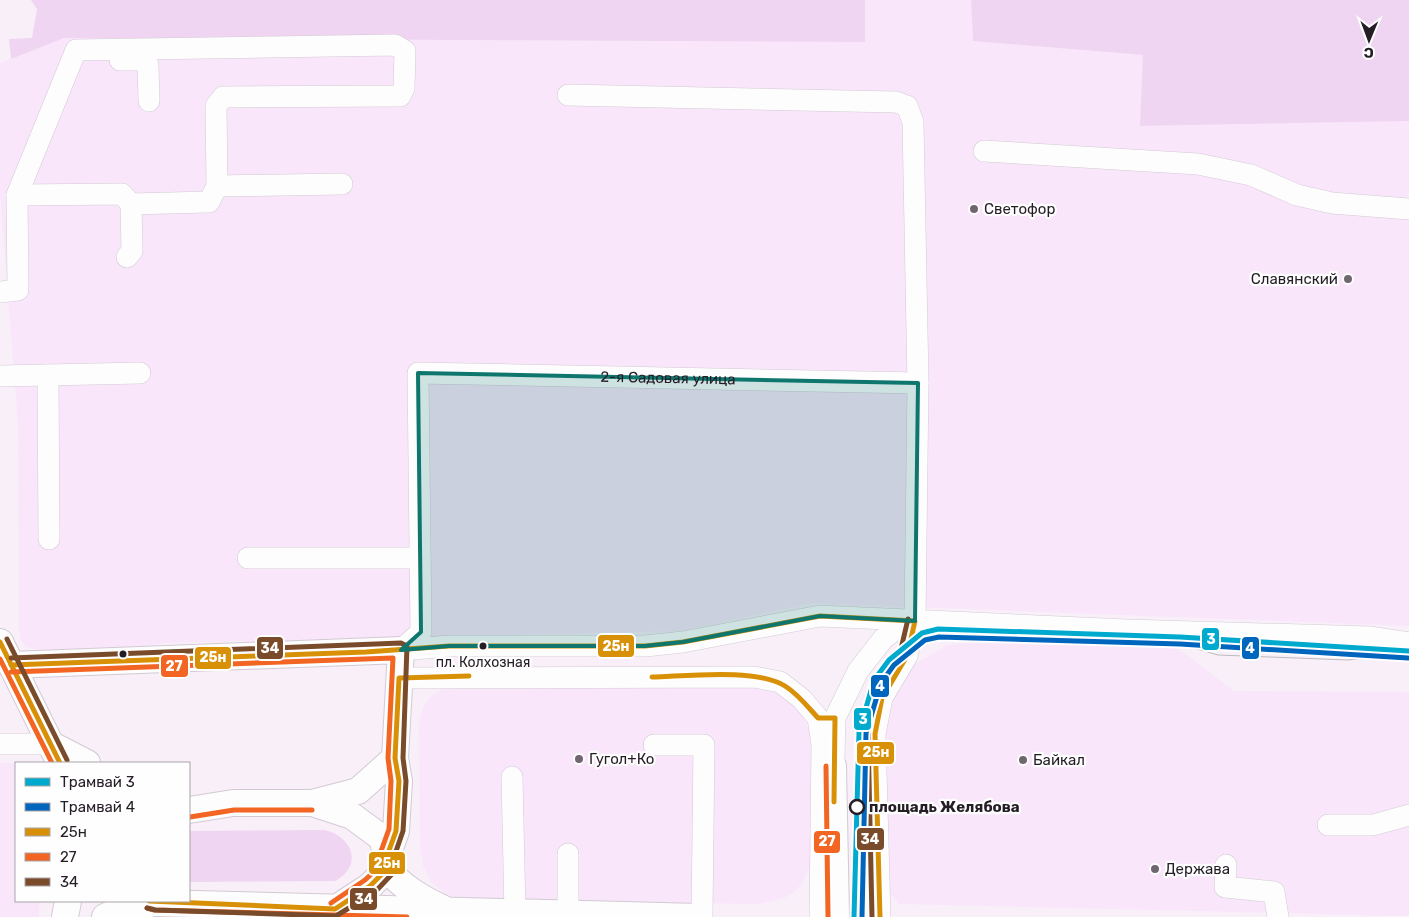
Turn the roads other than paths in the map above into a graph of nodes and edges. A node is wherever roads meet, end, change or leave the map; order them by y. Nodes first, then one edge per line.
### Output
1 (72, 61) junction
2 (568, 95) dead end
3 (149, 101) dead end
4 (984, 151) dead end
5 (342, 184) dead end
6 (217, 186) junction
7 (17, 195) junction
8 (131, 204) junction
9 (1409, 209) edge
10 (127, 257) dead end
11 (0, 292) edge
12 (140, 373) dead end
13 (48, 375) junction
14 (0, 376) edge
15 (918, 383) junction
16 (49, 539) dead end
17 (248, 558) dead end
18 (420, 558) junction
19 (915, 621) junction
20 (0, 642) edge
21 (1409, 643) edge
22 (401, 650) junction
23 (11, 665) junction
24 (399, 678) junction
25 (827, 718) junction
26 (0, 744) edge
27 (654, 744) dead end
28 (54, 757) edge
29 (395, 758) junction
30 (82, 762) edge
31 (834, 766) joint
32 (512, 777) dead end
33 (190, 800) edge
34 (233, 803) junction
35 (312, 803) junction
36 (190, 810) edge
37 (1409, 815) edge
38 (1328, 825) dead end
39 (568, 854) dead end
40 (387, 862) junction
41 (1226, 865) dead end
42 (62, 902) edge
43 (68, 902) edge
44 (152, 902) edge
45 (335, 909) junction
46 (450, 911) junction
47 (268, 912) edge
48 (515, 913) junction
49 (395, 914) edge
50 (568, 914) junction
51 (596, 916) edge
52 (622, 916) edge
53 (64, 917) edge
54 (105, 917) edge
55 (700, 917) edge
56 (820, 917) edge
57 (836, 917) edge
58 (880, 917) edge
59 (1278, 917) edge

1 - 3 street
1 - 6 street
1 - 7 street
2 - 15 street
4 - 9 street
5 - 6 street
6 - 8 street
7 - 8 street
7 - 11 street
8 - 10 street
12 - 13 street
13 - 14 street
13 - 16 street
15 - 18 street, 2-я Садовая улица
15 - 19 street
17 - 18 street
18 - 22 street
19 - 21 street
19 - 22 street
19 - 25 street
19 - 58 street
20 - 23 main road
22 - 23 main road
22 - 24 main road
23 - 28 main road
24 - 25 street
24 - 29 main road
25 - 31 street
25 - 56 street
26 - 28 street
27 - 55 street
28 - 30 main road
29 - 35 main road
29 - 40 main road
31 - 57 main road
32 - 48 street
33 - 34 main road
34 - 35 main road
34 - 36 main road
35 - 40 main road
37 - 38 street
39 - 50 street
40 - 45 main road
40 - 46 main road
41 - 59 street
42 - 53 main road
43 - 53 main road
44 - 47 main road
44 - 54 main road
45 - 47 main road
45 - 49 main road
46 - 48 main road
46 - 49 main road
48 - 50 main road
50 - 51 main road
51 - 52 main road
52 - 55 main road

